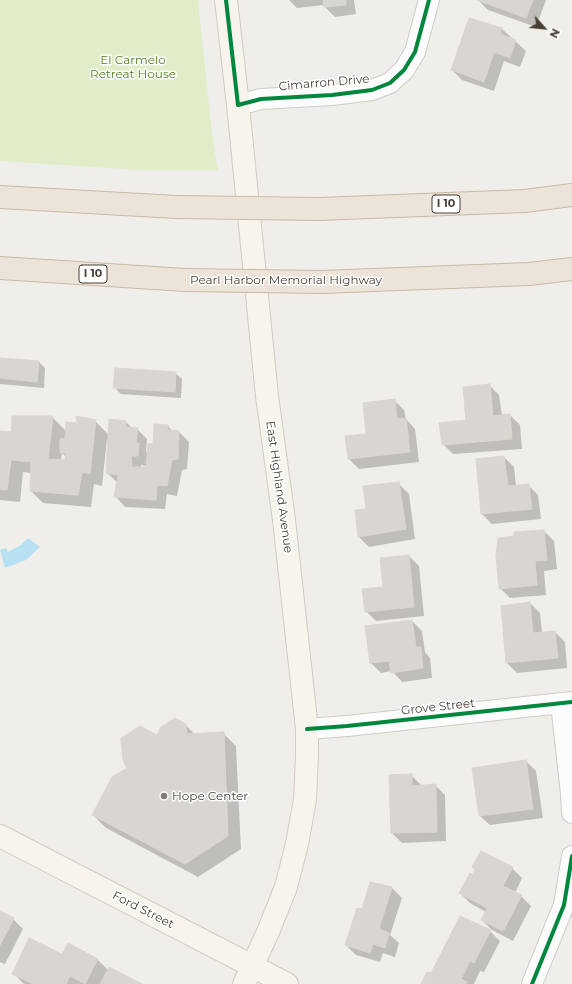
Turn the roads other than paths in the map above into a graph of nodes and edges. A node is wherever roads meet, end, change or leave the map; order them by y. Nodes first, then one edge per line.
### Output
1 (226, 0) edge
2 (429, 0) edge
3 (238, 104) junction
4 (572, 195) edge
5 (0, 197) edge
6 (0, 268) edge
7 (572, 269) edge
8 (566, 703) edge
9 (307, 729) junction
10 (572, 813) edge
11 (0, 836) edge
12 (572, 856) edge
13 (249, 976) edge
14 (287, 984) edge
15 (532, 984) edge

1 - 3 main road, East Highland Avenue
2 - 3 street, Cimarron Drive
3 - 9 main road, East Highland Avenue
4 - 5 highway, I 10, bridge
6 - 7 highway, Pearl Harbor Memorial Highway / I 10, bridge
8 - 9 street, Grove Street
8 - 10 street
9 - 13 main road, East Highland Avenue
11 - 13 main road, Ford Street
12 - 15 street
13 - 14 main road, Ford Street

